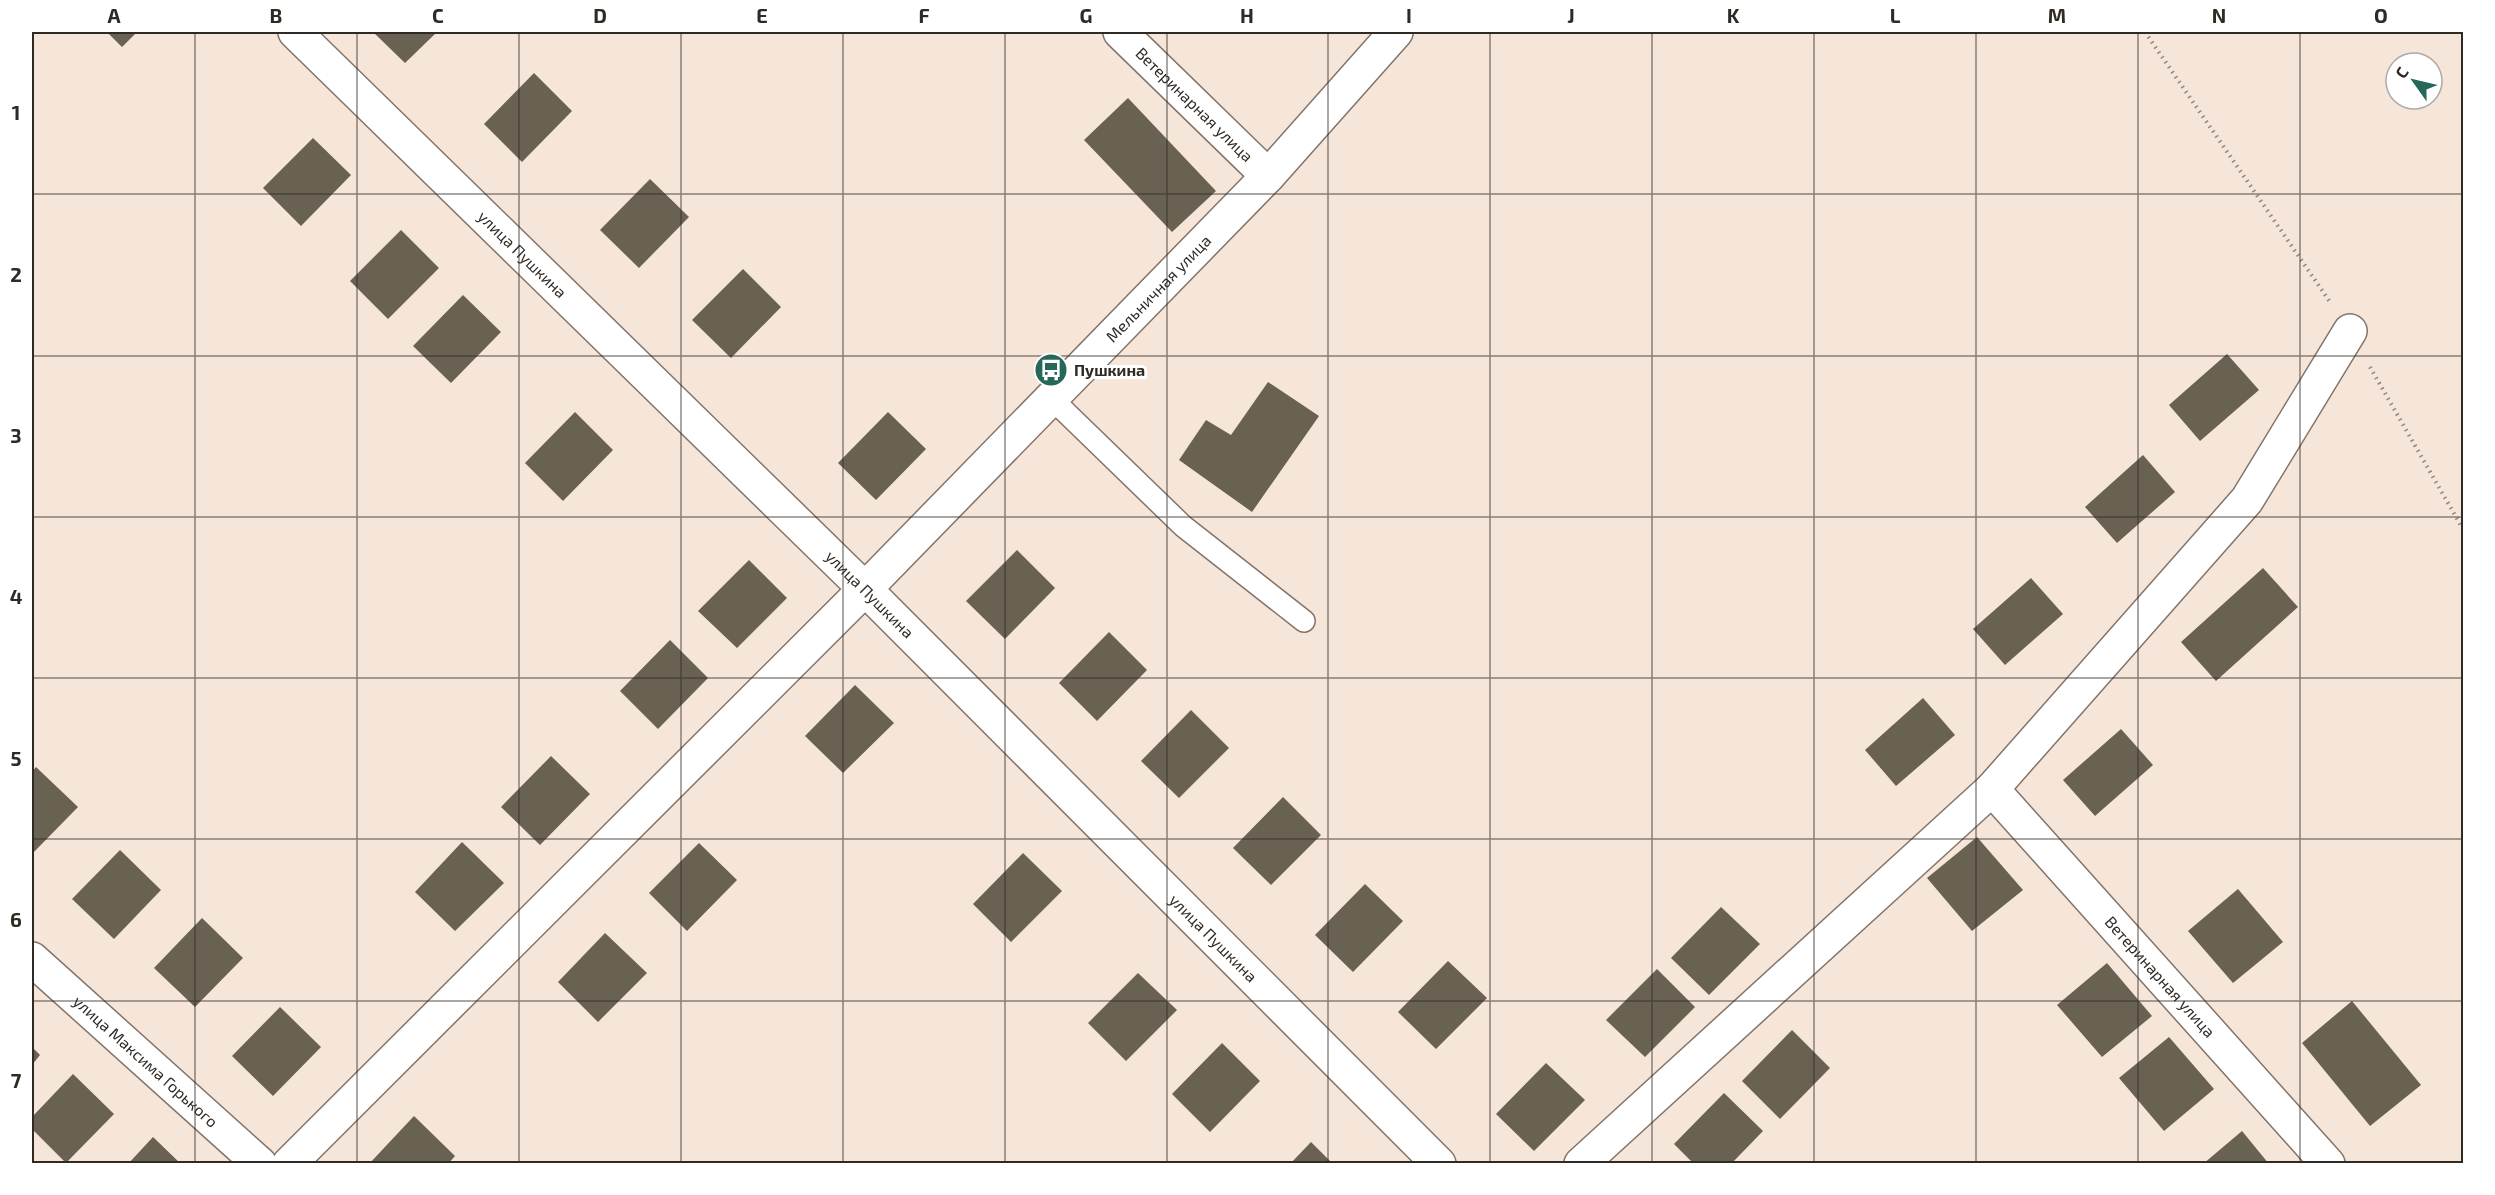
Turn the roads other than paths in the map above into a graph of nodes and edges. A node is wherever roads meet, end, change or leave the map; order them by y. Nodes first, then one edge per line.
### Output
1 (295, 32) edge
2 (1120, 32) edge
3 (1396, 32) edge
4 (1268, 176) junction
5 (2350, 331) road end
6 (1051, 398) junction
7 (865, 589) junction
8 (1304, 621) dead end
9 (1992, 789) junction
10 (32, 959) edge
11 (260, 1164) edge
12 (289, 1164) edge
13 (1439, 1164) edge
14 (1581, 1164) edge
15 (2328, 1164) edge

1 - 7 street, улица Пушкина
2 - 4 street, Ветеринарная улица
3 - 4 street, Мельничная улица
4 - 6 street, Мельничная улица
5 - 9 street
6 - 7 street, Мельничная улица
6 - 8 lane
7 - 12 street, Мельничная улица
7 - 13 street, улица Пушкина
9 - 14 street
9 - 15 street, Ветеринарная улица
10 - 11 street, улица Максима Горького

